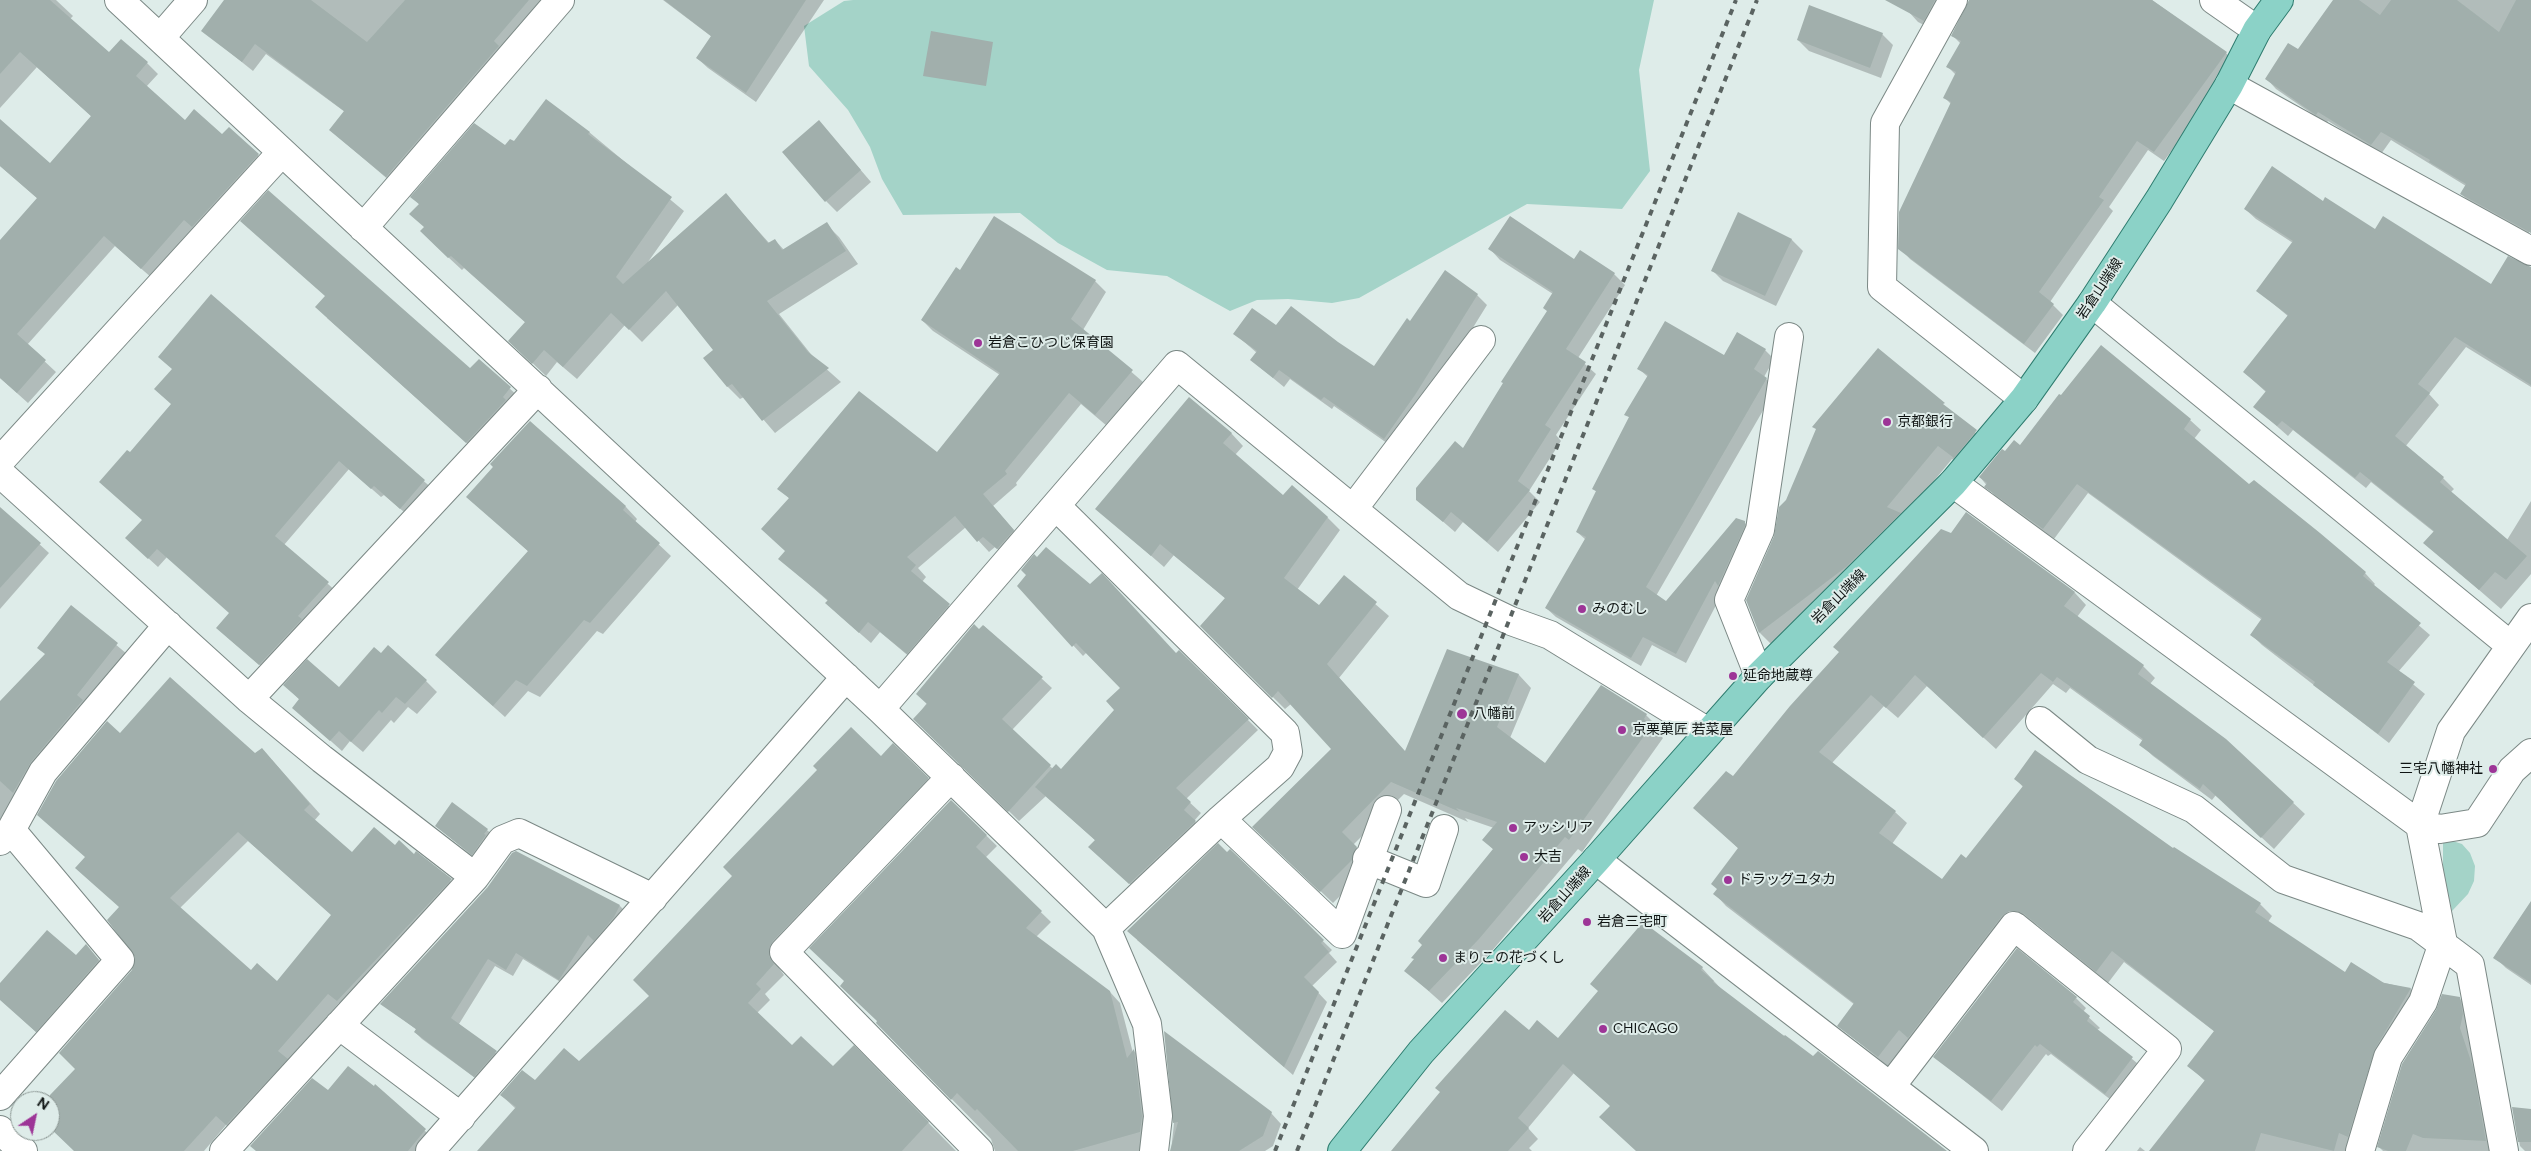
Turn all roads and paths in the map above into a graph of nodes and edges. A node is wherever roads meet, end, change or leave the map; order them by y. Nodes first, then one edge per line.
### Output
1 (118, 0) edge
2 (193, 0) edge
3 (560, 0) edge
4 (1953, 0) edge
5 (2214, 0) edge
6 (2279, 0) edge
7 (2257, 30) junction
8 (160, 38) junction
9 (2229, 85) junction
10 (282, 152) junction
11 (363, 228) junction
12 (2531, 251) edge
13 (2092, 302) junction
14 (1789, 337) dead end
15 (1481, 340) dead end
16 (538, 389) junction
17 (2024, 398) junction
18 (0, 461) edge
19 (0, 473) edge
20 (1953, 483) junction
21 (1056, 506) junction
22 (1353, 509) junction
23 (2531, 618) edge
24 (168, 625) junction
25 (2510, 645) junction
26 (1759, 676) junction
27 (846, 677) junction
28 (249, 699) junction
29 (880, 709) junction
30 (2040, 721) dead end
31 (1708, 732) junction
32 (2531, 753) edge
33 (951, 777) junction
34 (1387, 810) dead end
35 (1221, 819) junction
36 (2420, 825) junction
37 (1444, 829) dead end
38 (5, 836) edge
39 (1368, 859) junction
40 (1596, 860) junction
41 (475, 877) junction
42 (653, 898) junction
43 (1106, 928) junction
44 (2443, 943) junction
45 (340, 1025) junction
46 (1891, 1086) junction
47 (0, 1096) edge
48 (461, 1117) junction
49 (0, 1130) edge
50 (1965, 1148) edge
51 (23, 1151) edge
52 (224, 1151) edge
53 (430, 1151) edge
54 (979, 1151) edge
55 (1154, 1151) edge
56 (1342, 1151) edge
57 (2087, 1151) edge
58 (2360, 1151) edge
59 (2504, 1151) edge

1 - 8 street
2 - 8 street
3 - 11 street
4 - 17 street
5 - 7 street
6 - 7 main road, 岩倉山端線
7 - 9 main road, 岩倉山端線
8 - 10 street
9 - 12 street
9 - 13 main road, 岩倉山端線
10 - 11 street
10 - 18 street
11 - 16 street
13 - 17 main road, 岩倉山端線
13 - 25 street
14 - 26 street
15 - 22 street
16 - 27 street
16 - 28 street
17 - 20 main road, 岩倉山端線
19 - 24 street
20 - 26 main road, 岩倉山端線
20 - 36 street
21 - 22 street
21 - 29 street
21 - 35 street
22 - 31 street
23 - 25 street
24 - 28 street
24 - 38 street
25 - 36 street
26 - 31 main road, 岩倉山端線
27 - 29 street
27 - 42 street
28 - 41 street
29 - 33 street
30 - 44 street
31 - 40 main road, 岩倉山端線
32 - 36 street
33 - 43 street
33 - 54 street
34 - 39 street
35 - 39 street
35 - 43 street
36 - 44 street
37 - 39 street
38 - 47 street
40 - 46 street
40 - 56 main road, 岩倉山端線
41 - 42 street
41 - 45 street
42 - 48 street
43 - 55 street
44 - 58 street
44 - 59 street
45 - 48 street
45 - 52 street
46 - 50 street
46 - 57 street
48 - 53 street
49 - 51 street

